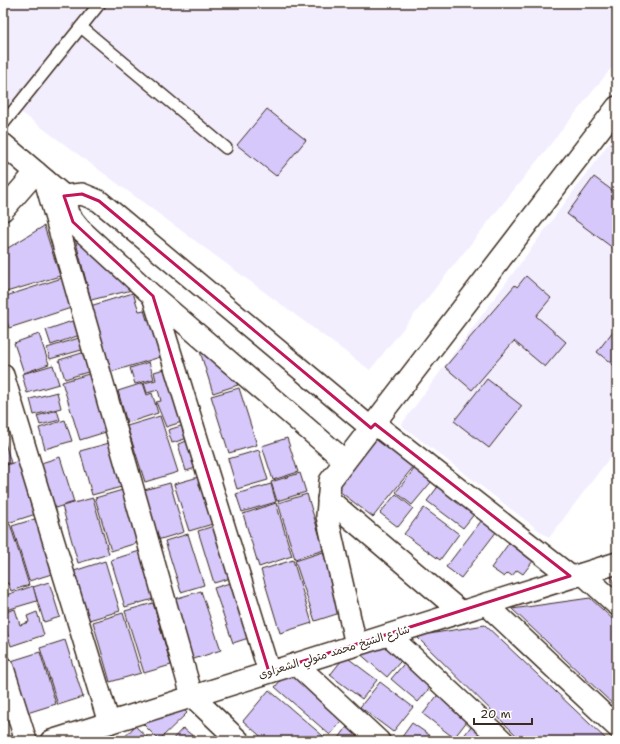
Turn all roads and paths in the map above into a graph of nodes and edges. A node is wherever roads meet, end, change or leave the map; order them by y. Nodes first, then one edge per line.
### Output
1 (100, 3) edge
2 (81, 27) junction
3 (617, 107) edge
4 (3, 124) edge
5 (3, 144) edge
6 (226, 148) dead end
7 (40, 176) junction
8 (64, 196) junction
9 (3, 210) edge
10 (154, 296) junction
11 (3, 375) edge
12 (373, 426) junction
13 (344, 461) junction
14 (328, 499) junction
15 (617, 563) edge
16 (576, 575) junction
17 (486, 604) junction
18 (617, 605) edge
19 (461, 612) junction
20 (389, 635) junction
21 (356, 645) junction
22 (296, 664) junction
23 (3, 668) edge
24 (269, 672) junction
25 (192, 696) junction
26 (109, 723) junction
27 (617, 727) edge
28 (78, 737) edge
29 (26, 741) edge
30 (51, 741) edge
31 (239, 741) edge
32 (379, 741) edge
33 (504, 741) edge

1 - 2 lane
2 - 4 lane
2 - 6 lane
3 - 12 street
5 - 7 street
7 - 8 street
7 - 9 street
7 - 25 street
8 - 10 street
8 - 12 street
10 - 13 street
10 - 24 street
11 - 26 street
12 - 13 street
12 - 16 street
13 - 14 street
14 - 19 street
14 - 21 street
15 - 16 street, شارع الشيخ محمد متولي الشعراوى
16 - 17 street, شارع الشيخ محمد متولي الشعراوى
16 - 18 street
17 - 19 street, شارع الشيخ محمد متولي الشعراوى
17 - 27 street
19 - 20 street, شارع الشيخ محمد متولي الشعراوى
20 - 21 street, شارع الشيخ محمد متولي الشعراوى
20 - 33 street
21 - 22 street, شارع الشيخ محمد متولي الشعراوى
22 - 24 street, شارع الشيخ محمد متولي الشعراوى
22 - 32 street
23 - 29 street
24 - 25 street, شارع الشيخ محمد متولي الشعراوى
25 - 26 street, شارع الشيخ محمد متولي الشعراوى
25 - 31 street
26 - 28 street, شارع الشيخ محمد متولي الشعراوى
28 - 30 street, شارع الشيخ محمد متولي الشعراوى

